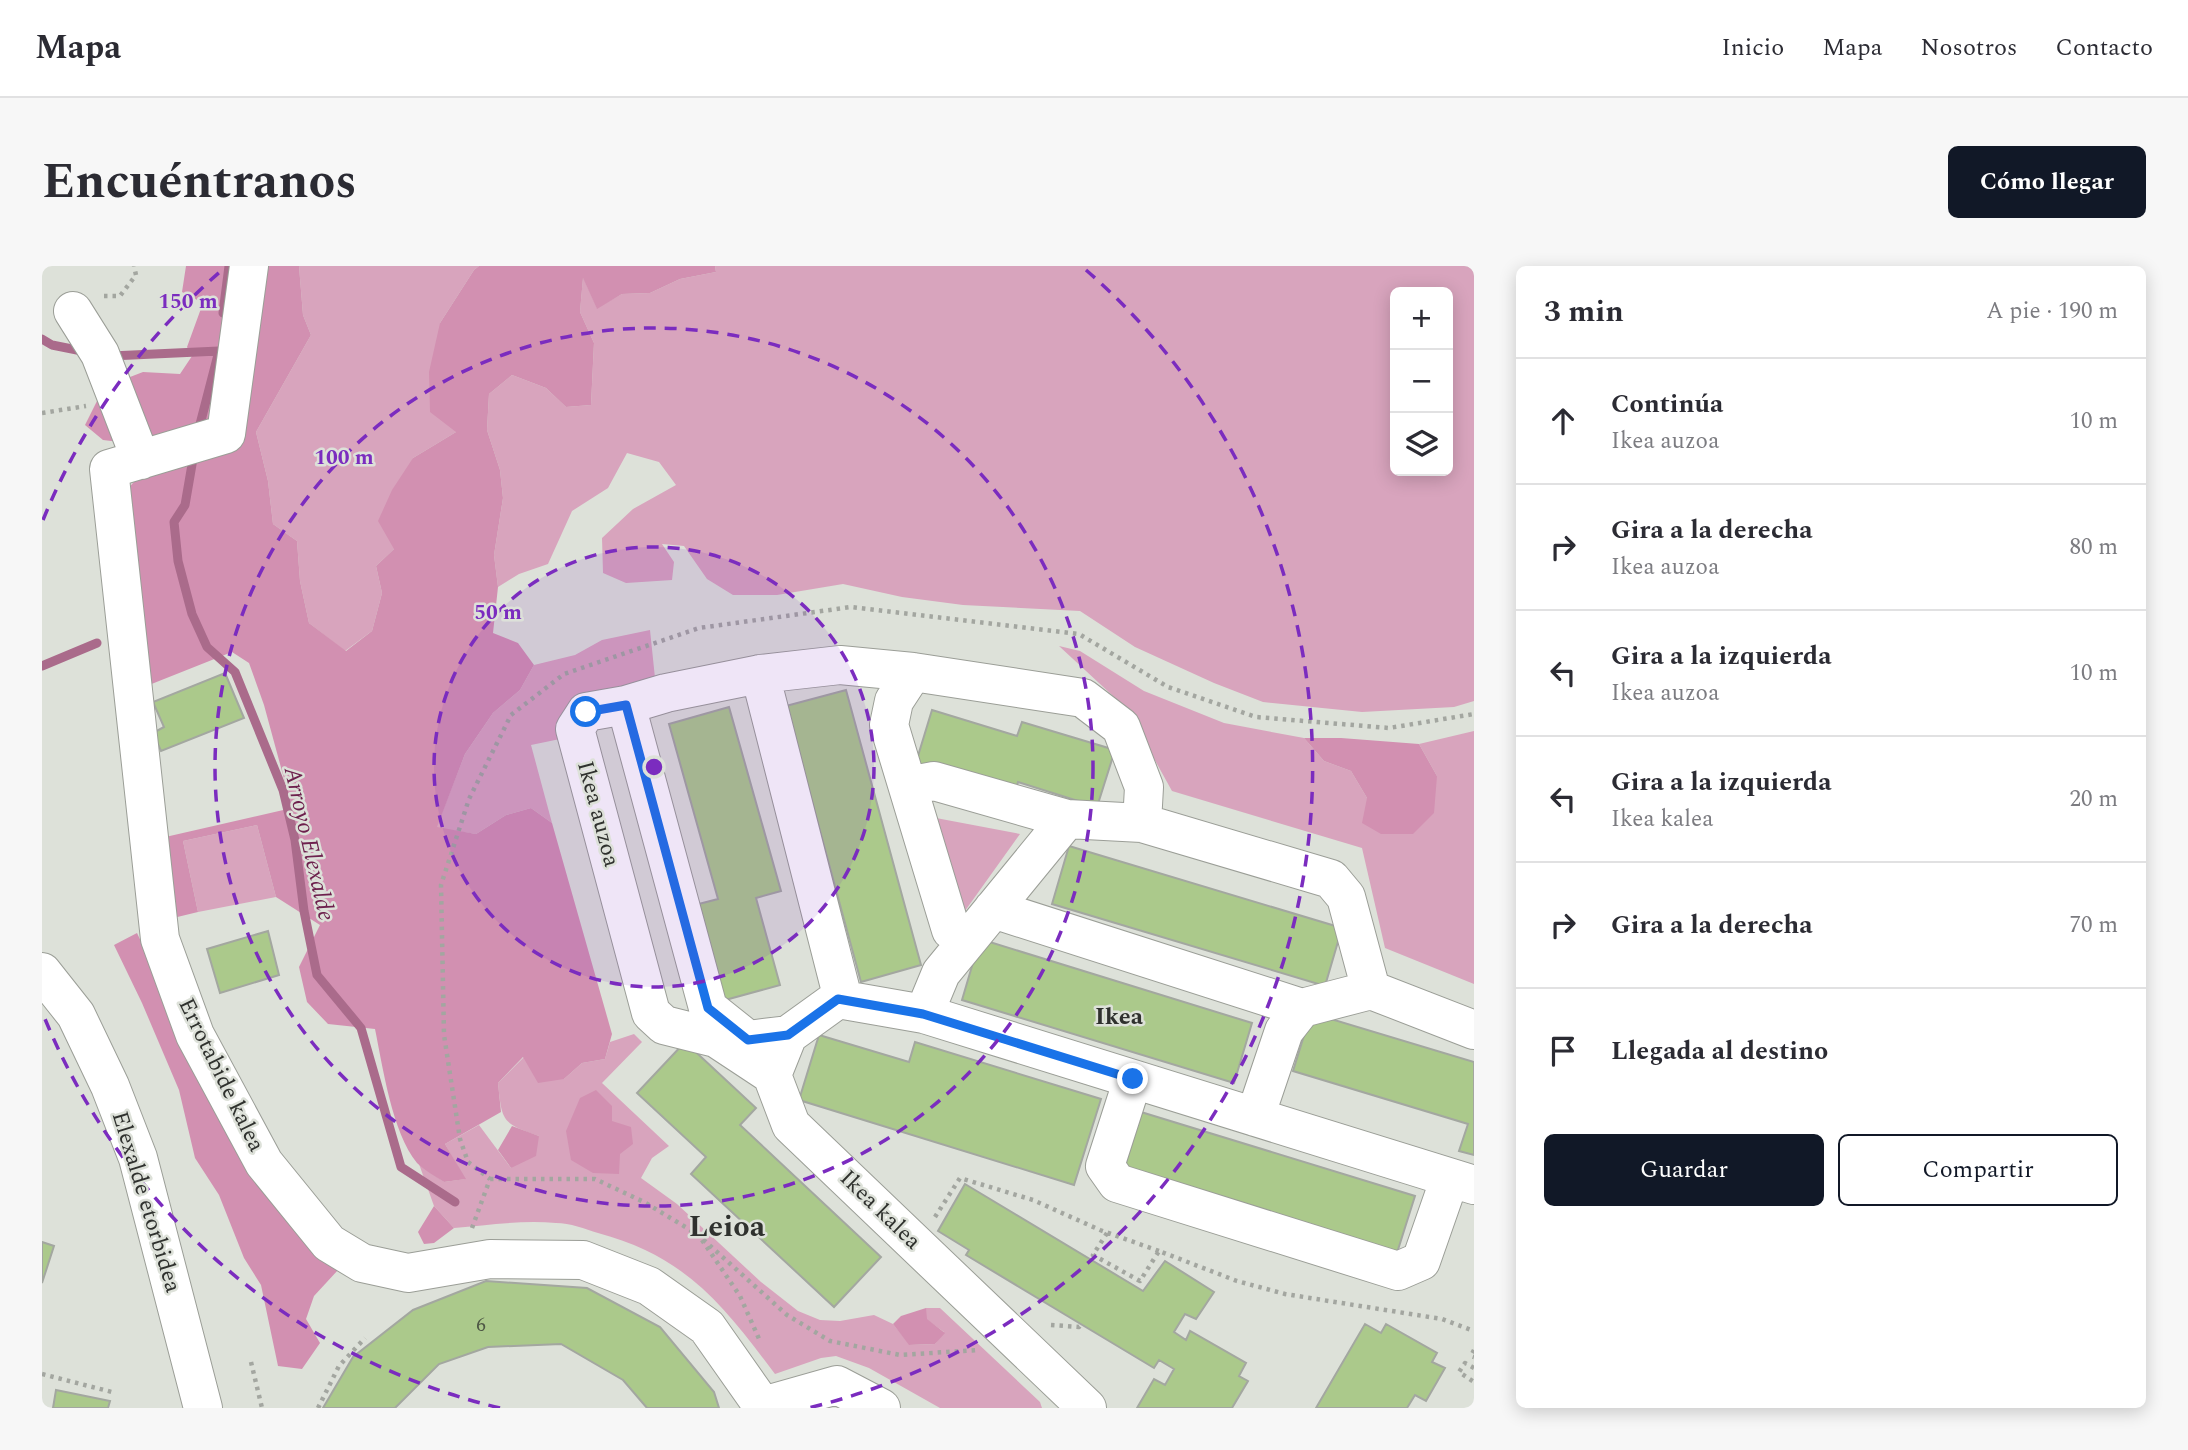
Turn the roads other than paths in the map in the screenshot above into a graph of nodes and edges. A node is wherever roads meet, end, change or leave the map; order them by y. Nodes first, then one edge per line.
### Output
1 (248, 266) edge
2 (73, 310) dead end
3 (141, 460) junction
4 (913, 672) junction
5 (760, 674) junction
6 (626, 705) junction
7 (908, 786) junction
8 (1067, 819) junction
9 (1142, 823) junction
10 (993, 909) junction
11 (969, 938) junction
12 (42, 972) edge
13 (1371, 990) junction
14 (843, 999) junction
15 (1302, 1008) junction
16 (923, 1014) junction
17 (1474, 1030) edge
18 (788, 1035) junction
19 (772, 1075) junction
20 (1133, 1079) junction
21 (1255, 1117) junction
22 (1462, 1181) edge
23 (763, 1407) edge
24 (203, 1408) edge
25 (881, 1408) edge
26 (1087, 1408) edge

1 - 3 street, Errotabide kalea
2 - 3 street
3 - 23 street, Errotabide kalea
4 - 5 street, Ikea auzoa
4 - 7 street
4 - 9 street, Ikea auzoa
5 - 6 street, Ikea auzoa
5 - 14 street
6 - 18 street
6 - 19 street, Ikea auzoa
7 - 8 street
7 - 11 street
8 - 9 street
8 - 10 street
9 - 13 street
10 - 11 street
10 - 15 street
11 - 16 street
12 - 24 street, Elexalde etorbidea
13 - 15 street
13 - 17 street
14 - 16 street
14 - 18 street
15 - 21 street
16 - 20 street
18 - 19 street
19 - 26 street, Ikea kalea
20 - 21 street
20 - 22 street
21 - 22 street
23 - 25 street

